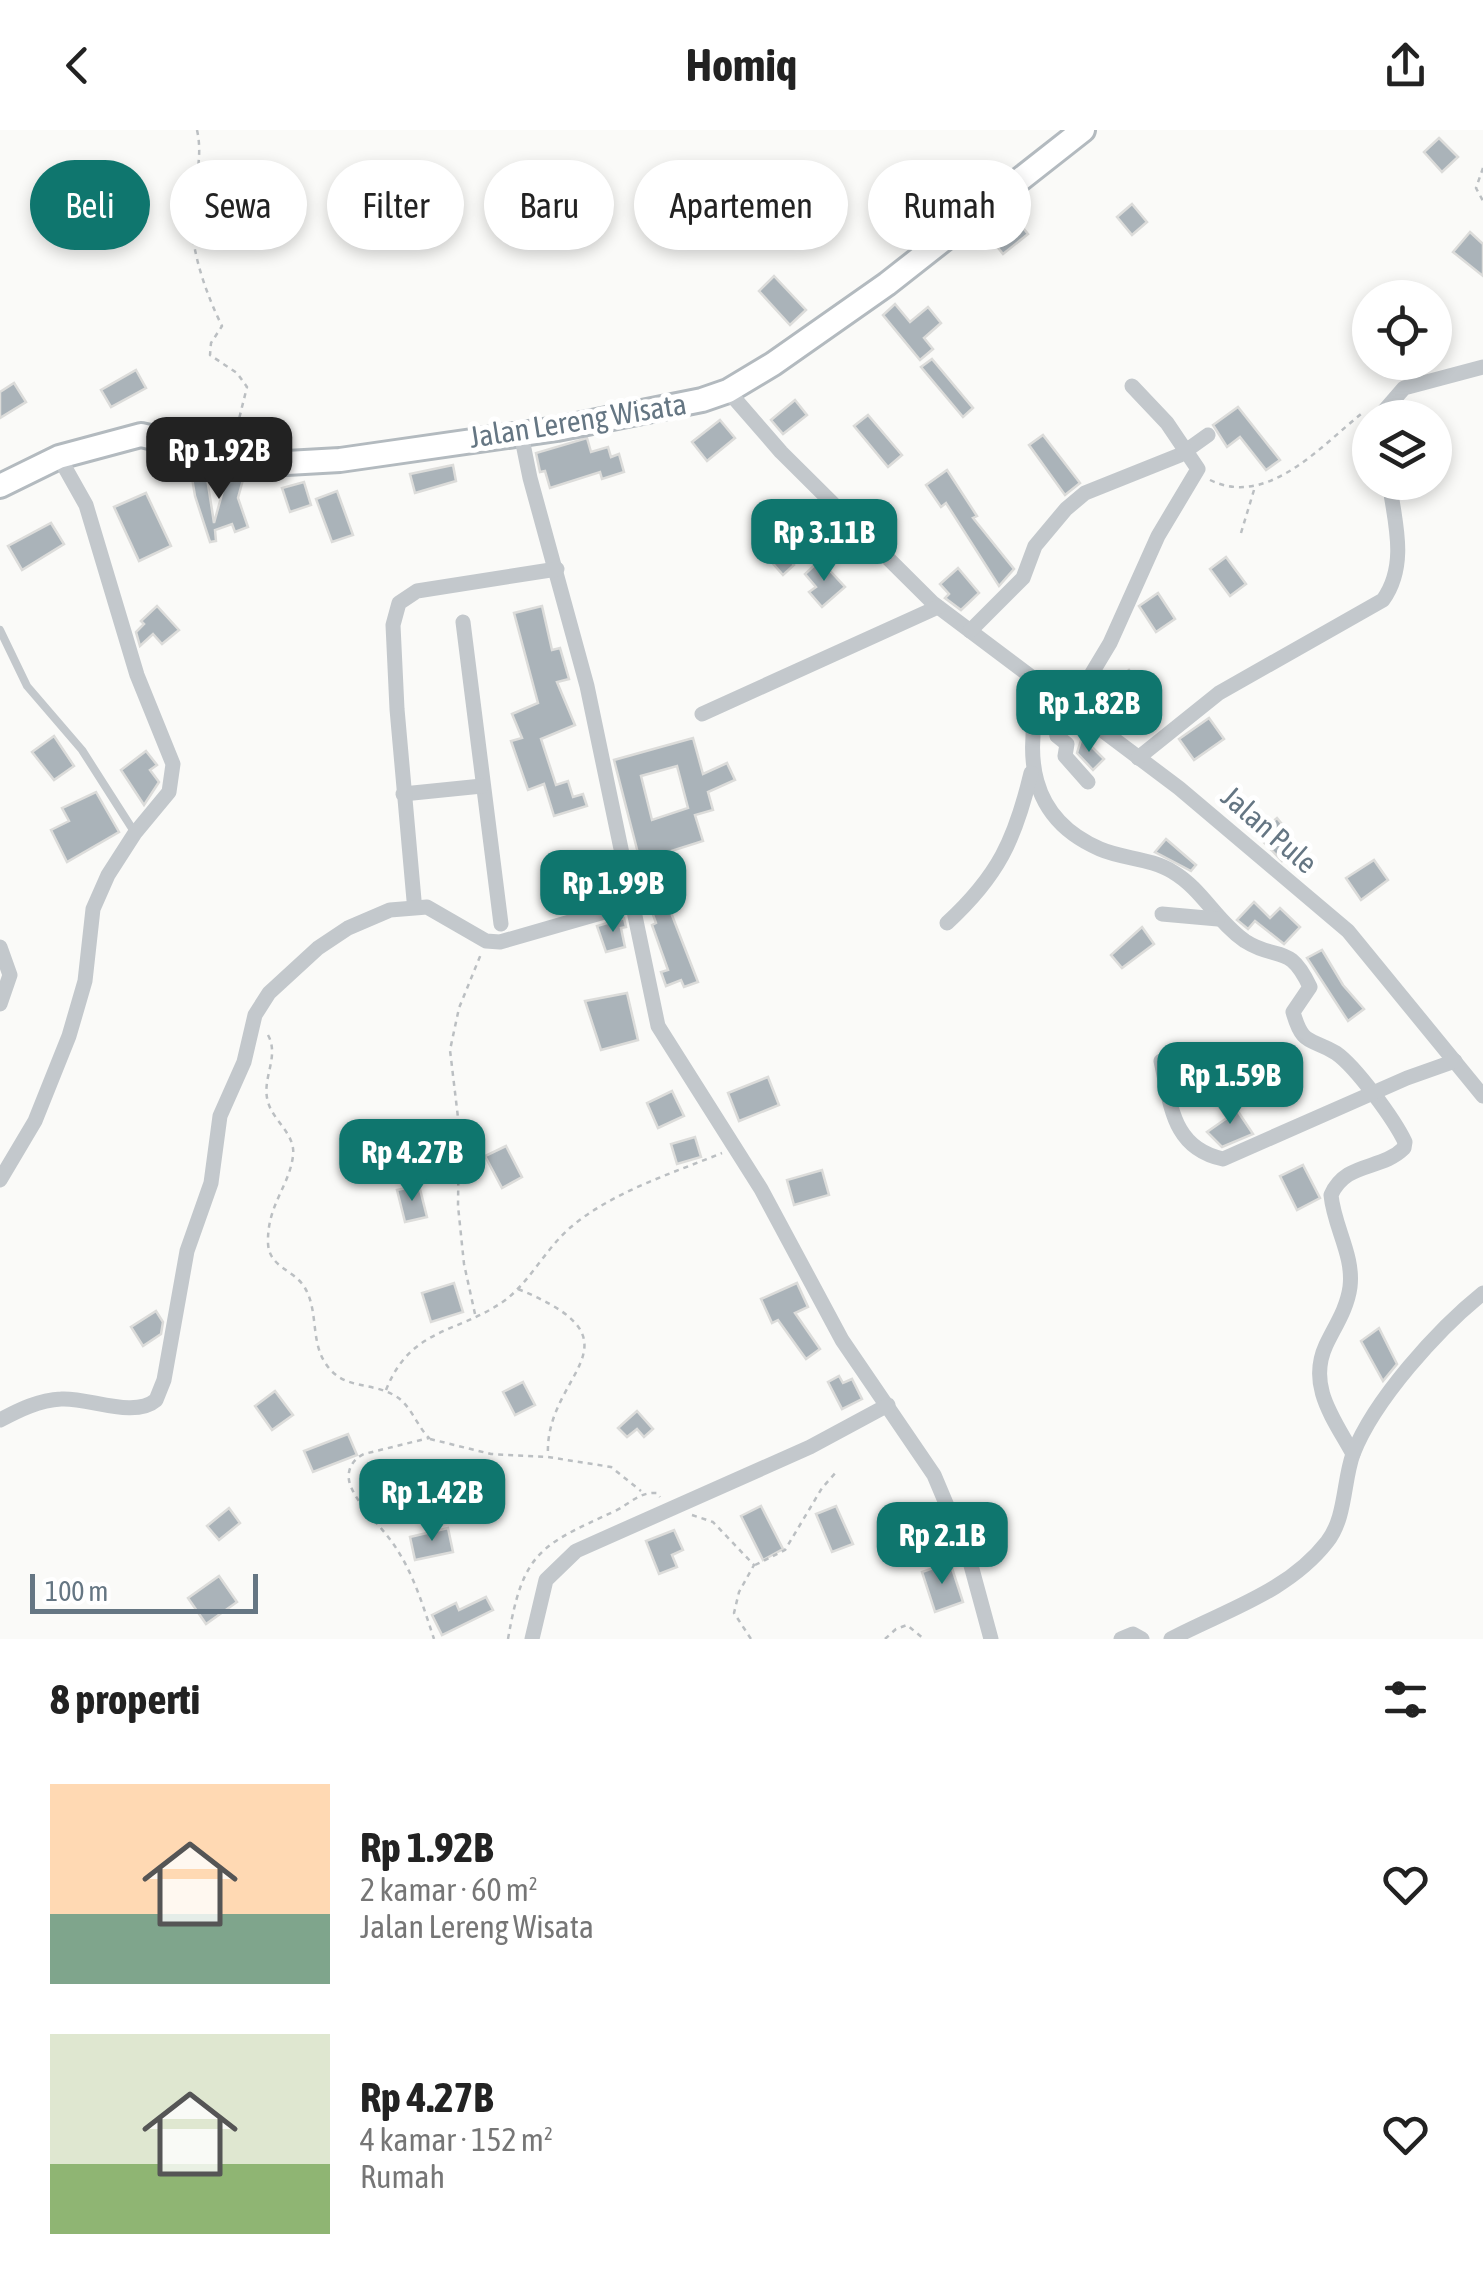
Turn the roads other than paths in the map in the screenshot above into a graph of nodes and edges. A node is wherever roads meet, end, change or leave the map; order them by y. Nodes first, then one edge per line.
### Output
1 (1083, 130) edge
2 (1483, 366) edge
3 (1132, 386) dead end
4 (728, 391) junction
5 (1393, 400) edge
6 (521, 434) junction
7 (1208, 435) dead end
8 (1186, 451) junction
9 (59, 457) junction
10 (0, 486) edge
11 (1392, 500) edge
12 (556, 569) junction
13 (938, 607) junction
14 (463, 622) dead end
15 (0, 630) edge
16 (970, 631) junction
17 (1042, 686) junction
18 (1059, 698) junction
19 (702, 714) dead end
20 (1138, 758) junction
21 (1032, 772) junction
22 (1088, 782) dead end
23 (482, 786) junction
24 (403, 794) junction
25 (135, 832) junction
26 (414, 900) dead end
27 (632, 904) junction
28 (1162, 914) dead end
29 (1218, 919) junction
30 (947, 923) dead end
31 (501, 924) dead end
32 (0, 947) edge
33 (0, 1004) edge
34 (1161, 1061) dead end
35 (1455, 1062) junction
36 (1372, 1096) junction
37 (1483, 1096) edge
38 (0, 1180) edge
39 (1483, 1293) edge
40 (888, 1405) junction
41 (0, 1420) edge
42 (1353, 1454) junction
43 (532, 1639) edge
44 (991, 1639) edge
45 (1121, 1639) edge
46 (1142, 1639) edge
47 (1171, 1639) edge

1 - 4 main road, Jalan Lereng Wisata
2 - 5 street
3 - 8 street
4 - 6 main road, Jalan Lereng Wisata
4 - 13 street, Jalan Pule
6 - 9 main road, Jalan Lereng Wisata
6 - 12 street
7 - 8 street
8 - 16 street
8 - 18 street
9 - 10 main road, Jalan Lereng Wisata
9 - 25 street
11 - 20 street
12 - 24 street
12 - 27 street
13 - 16 street, Jalan Pule
13 - 19 street
14 - 23 street
15 - 25 lane
16 - 17 street, Jalan Pule
17 - 18 street, Jalan Pule
17 - 21 street
18 - 20 street, Jalan Pule
18 - 22 street
20 - 35 street, Jalan Pule
21 - 29 street
21 - 30 street
23 - 24 street
23 - 31 street
24 - 26 street
25 - 38 street
27 - 40 street
27 - 41 street
28 - 29 street
29 - 36 street
32 - 33 street
34 - 36 street
35 - 36 street
35 - 37 street, Jalan Pule
36 - 42 street
39 - 42 street
40 - 43 street
40 - 44 street
42 - 47 street
45 - 46 street

